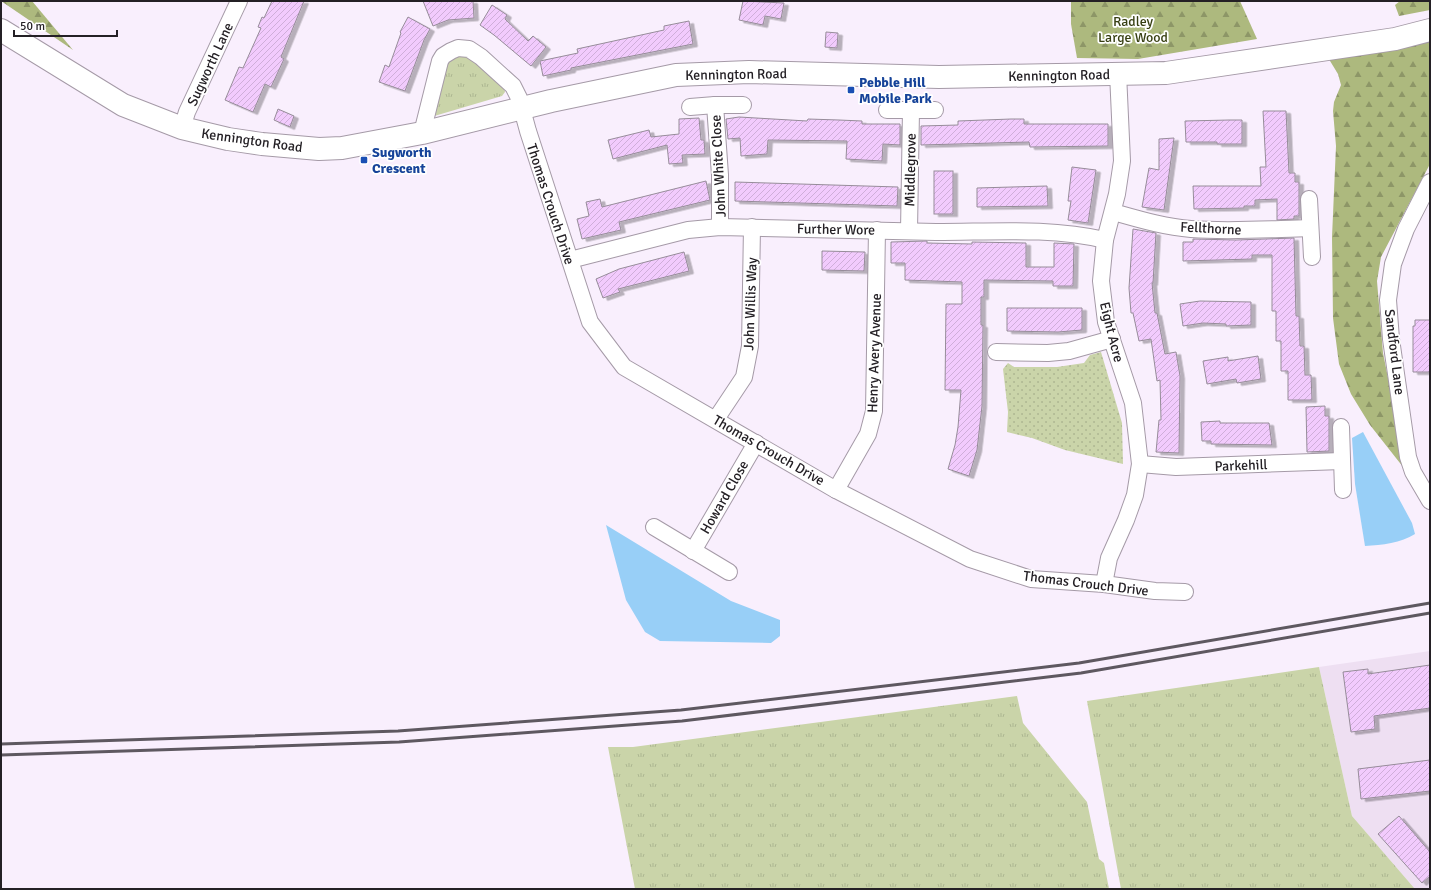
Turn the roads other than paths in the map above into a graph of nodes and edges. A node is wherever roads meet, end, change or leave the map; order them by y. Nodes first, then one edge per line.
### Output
1 (239, 1) edge
2 (1, 30) edge
3 (1430, 30) edge
4 (1118, 73) junction
5 (715, 105) junction
6 (742, 105) dead end
7 (690, 107) dead end
8 (521, 109) junction
9 (887, 110) dead end
10 (911, 110) junction
11 (935, 110) dead end
12 (182, 128) junction
13 (422, 133) junction
14 (1430, 182) edge
15 (1309, 199) dead end
16 (1113, 212) junction
17 (720, 227) junction
18 (752, 227) junction
19 (1310, 228) junction
20 (877, 230) junction
21 (909, 231) junction
22 (1105, 240) junction
23 (1312, 258) dead end
24 (570, 260) junction
25 (1112, 339) junction
26 (996, 352) dead end
27 (716, 419) junction
28 (1341, 427) dead end
29 (756, 443) junction
30 (1342, 461) junction
31 (1140, 464) junction
32 (836, 490) junction
33 (1343, 490) dead end
34 (1430, 501) edge
35 (654, 527) dead end
36 (693, 551) junction
37 (729, 572) dead end
38 (1104, 584) junction
39 (1185, 592) dead end

1 - 12 street, Sugworth Lane
2 - 12 street, Kennington Road
3 - 4 street, Kennington Road
4 - 8 street, Kennington Road
4 - 16 street, Eight Acre
5 - 6 street, John White Close
5 - 7 street, John White Close
5 - 17 street, John White Close
8 - 13 street, Kennington Road
8 - 13 street
8 - 24 street, Thomas Crouch Drive
9 - 10 street
10 - 11 street
10 - 21 street, Middlegrove
12 - 13 street, Kennington Road
14 - 34 street, Sandford Lane
15 - 19 street
16 - 19 street, Fellthorne
16 - 22 street, Eight Acre
17 - 18 street, Further Wore
17 - 24 street, Further Wore
18 - 20 street, Further Wore
18 - 27 street, John Willis Way
19 - 23 street
20 - 21 street, Further Wore
20 - 32 street, Henry Avery Avenue
21 - 22 street, Further Wore
22 - 25 street, Eight Acre
24 - 27 street, Thomas Crouch Drive
25 - 26 street
25 - 31 street, Eight Acre
27 - 29 street, Thomas Crouch Drive
28 - 30 street
29 - 32 street, Thomas Crouch Drive
29 - 36 street, Howard Close
30 - 31 street, Parkehill
30 - 33 street
31 - 38 street, Eight Acre
32 - 38 street, Thomas Crouch Drive
35 - 36 street, Howard Close
36 - 37 street, Howard Close
38 - 39 street, Thomas Crouch Drive

